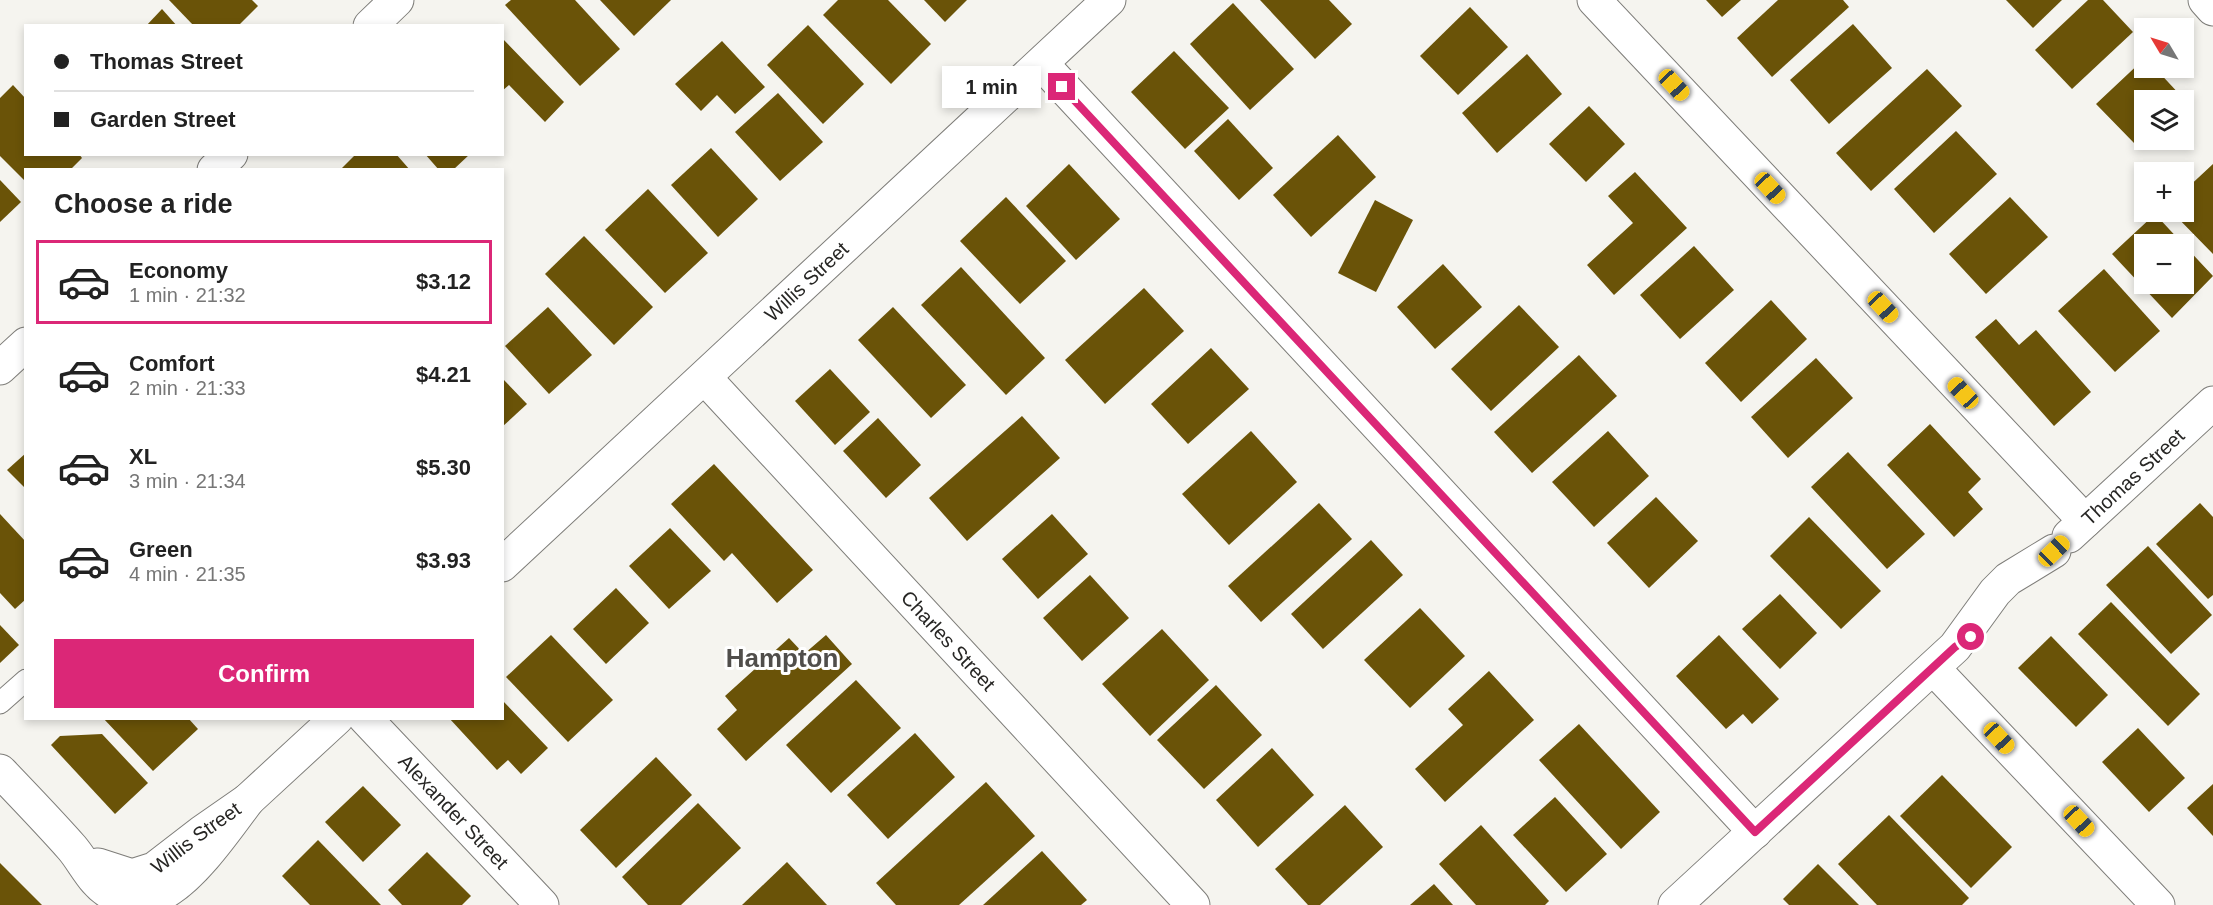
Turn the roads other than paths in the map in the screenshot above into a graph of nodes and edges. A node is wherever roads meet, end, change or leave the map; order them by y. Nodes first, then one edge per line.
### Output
1 (397, 0) edge
2 (1109, 0) edge
3 (1594, 0) edge
4 (2205, 0) edge
5 (2213, 9) edge
6 (372, 24) edge
7 (1042, 64) junction
8 (229, 156) edge
9 (216, 168) edge
10 (24, 346) edge
11 (0, 368) edge
12 (705, 378) junction
13 (2213, 403) edge
14 (2085, 521) junction
15 (504, 563) edge
16 (1944, 657) junction
17 (24, 682) edge
18 (0, 703) edge
19 (335, 720) edge
20 (367, 720) edge
21 (0, 771) edge
22 (1755, 832) junction
23 (142, 896) edge
24 (542, 905) edge
25 (1193, 905) edge
26 (1675, 905) edge
27 (2158, 905) edge

1 - 6 street
2 - 7 street, Willis Street
3 - 14 street
4 - 5 street
7 - 12 street, Willis Street
7 - 22 street
8 - 9 street
10 - 11 street
12 - 15 street, Willis Street
12 - 25 street, Charles Street
13 - 14 street, Thomas Street
14 - 16 street, Thomas Street
16 - 22 street, Thomas Street
16 - 27 street
17 - 18 lane
19 - 23 street, Willis Street
20 - 24 street, Alexander Street
21 - 23 street
22 - 26 street, Thomas Street

